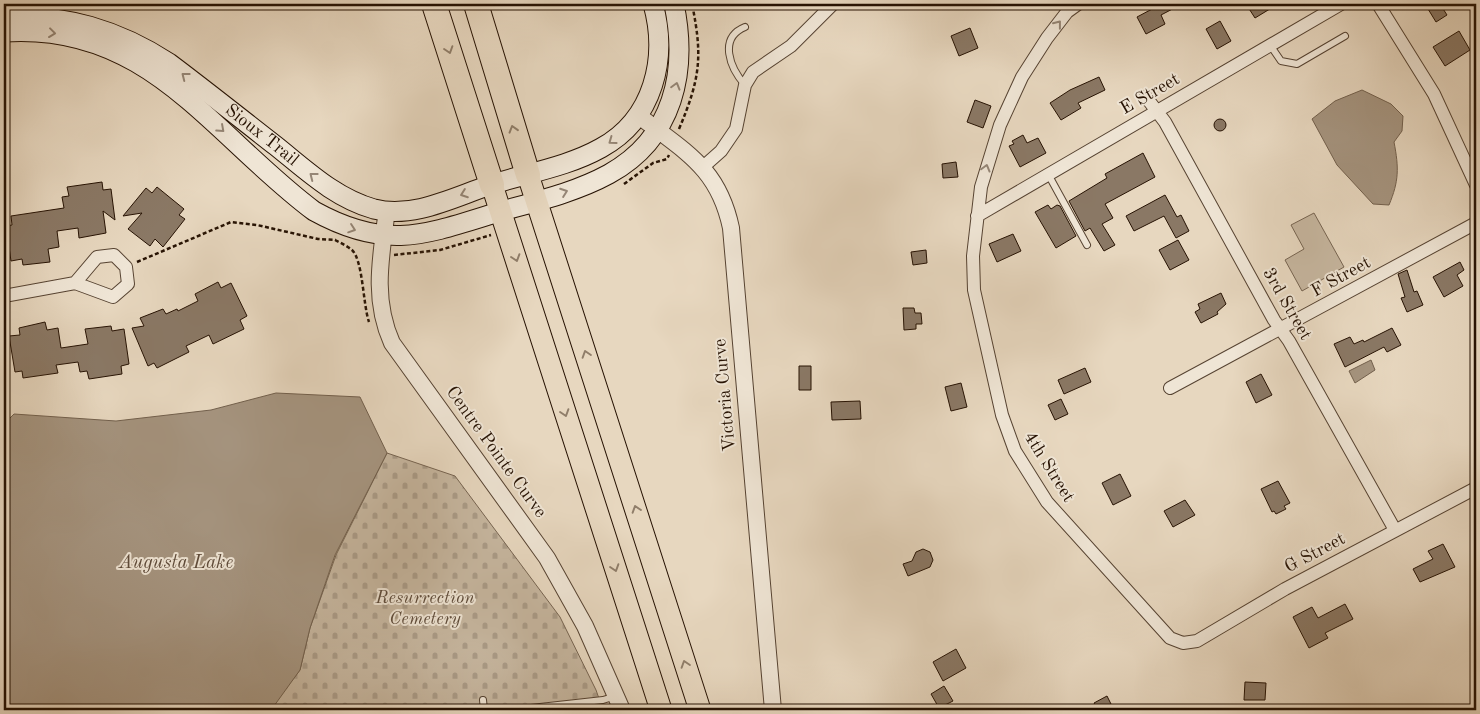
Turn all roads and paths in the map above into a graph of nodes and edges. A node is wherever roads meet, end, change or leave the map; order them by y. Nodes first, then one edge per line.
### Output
1 (434, 4) edge
2 (476, 4) edge
3 (653, 4) edge
4 (674, 4) edge
5 (833, 4) edge
6 (1078, 4) edge
7 (1341, 4) edge
8 (1378, 4) edge
9 (4, 18) edge
10 (745, 27) dead end
11 (4, 32) edge
12 (1345, 36) dead end
13 (1270, 45) junction
14 (745, 85) junction
15 (1146, 97) dead end
16 (1156, 111) junction
17 (638, 115) junction
18 (657, 130) junction
19 (703, 167) junction
20 (1048, 174) junction
21 (528, 175) junction
22 (492, 185) junction
23 (1476, 185) edge
24 (536, 202) junction
25 (387, 210) junction
26 (501, 212) junction
27 (977, 216) junction
28 (1476, 224) edge
29 (328, 235) dead end
30 (384, 236) junction
31 (336, 240) junction
32 (1087, 245) dead end
33 (126, 266) junction
34 (75, 283) junction
35 (4, 296) edge
36 (369, 323) dead end
37 (1281, 330) junction
38 (1170, 388) dead end
39 (1476, 488) edge
40 (1395, 530) junction
41 (1170, 638) joint
42 (483, 700) dead end
43 (619, 703) edge
44 (484, 710) edge
45 (513, 710) edge
46 (661, 710) edge
47 (700, 710) edge
48 (773, 710) edge

1 -> 22 highway
21 -> 2 highway
3 - 17 main road, Sioux Trail
18 -> 4 main road, Sioux Trail
5 - 14 street
27 -> 6 street, 4th Street
7 - 13 street, E Street
8 - 23 street
25 -> 9 main road, Sioux Trail
10 - 14 lane
11 -> 30 main road, Sioux Trail
12 - 13 lane
13 - 16 street, E Street
14 - 19 street
15 - 16 street, 3rd Street
16 - 20 street, E Street
16 - 37 street, 3rd Street
17 - 18 street, Victoria Curve
17 -> 21 main road, Sioux Trail
18 - 19 street, Victoria Curve
24 -> 18 main road, Sioux Trail
19 - 48 street, Victoria Curve
20 - 27 street, E Street
20 - 32 lane
21 - 22 main road, Sioux Trail
21 - 24 highway
22 -> 25 main road, Sioux Trail
22 - 26 highway
24 - 26 main road, Sioux Trail
47 -> 24 highway
25 - 30 street, Centre Pointe Curve
26 - 30 main road, Sioux Trail
26 -> 46 highway
27 - 41 street, 4th Street
28 - 37 street, F Street
29 - 31 path
30 - 43 street, Centre Pointe Curve
31 - 33 path
31 - 36 path
33 - 34 street
33 - 34 street
34 - 35 street
37 - 38 street, F Street
37 - 40 street, 3rd Street
39 - 40 street, G Street
40 - 41 street, G Street
42 - 44 lane
43 - 45 lane

